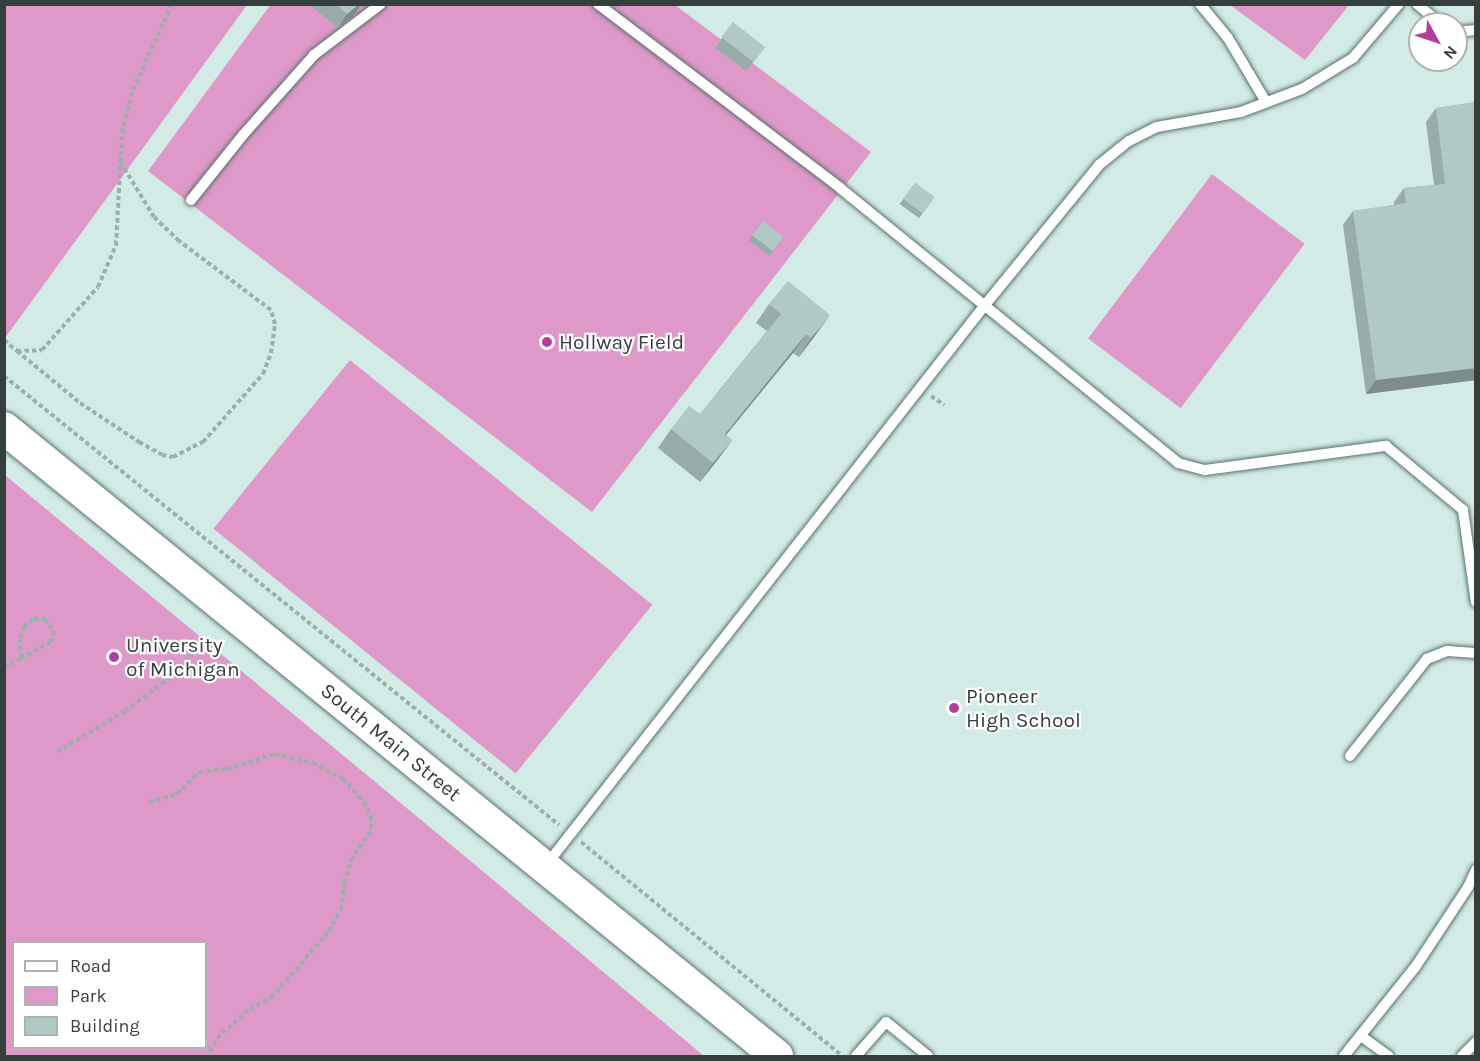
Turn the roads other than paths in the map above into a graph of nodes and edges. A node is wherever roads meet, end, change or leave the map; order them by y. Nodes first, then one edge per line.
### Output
1 (381, 4) edge
2 (598, 4) edge
3 (1200, 4) edge
4 (1399, 4) edge
5 (1266, 102) junction
6 (191, 200) dead end
7 (985, 304) junction
8 (4, 428) edge
9 (1476, 602) edge
10 (1476, 653) edge
11 (1350, 756) dead end
12 (544, 868) junction
13 (1476, 870) edge
14 (1361, 1036) junction
15 (1476, 1042) edge
16 (777, 1056) edge
17 (856, 1056) edge
18 (928, 1056) edge
19 (1344, 1056) edge
20 (1389, 1056) edge
21 (1462, 1056) edge

1 - 6 lane
2 - 7 lane
3 - 5 lane
4 - 5 lane
5 - 7 lane
7 - 9 lane
7 - 12 lane
8 - 12 main road, South Main Street
10 - 11 lane
12 - 16 main road, South Main Street
13 - 14 lane
14 - 19 lane
14 - 20 lane
15 - 21 lane
17 - 18 lane

